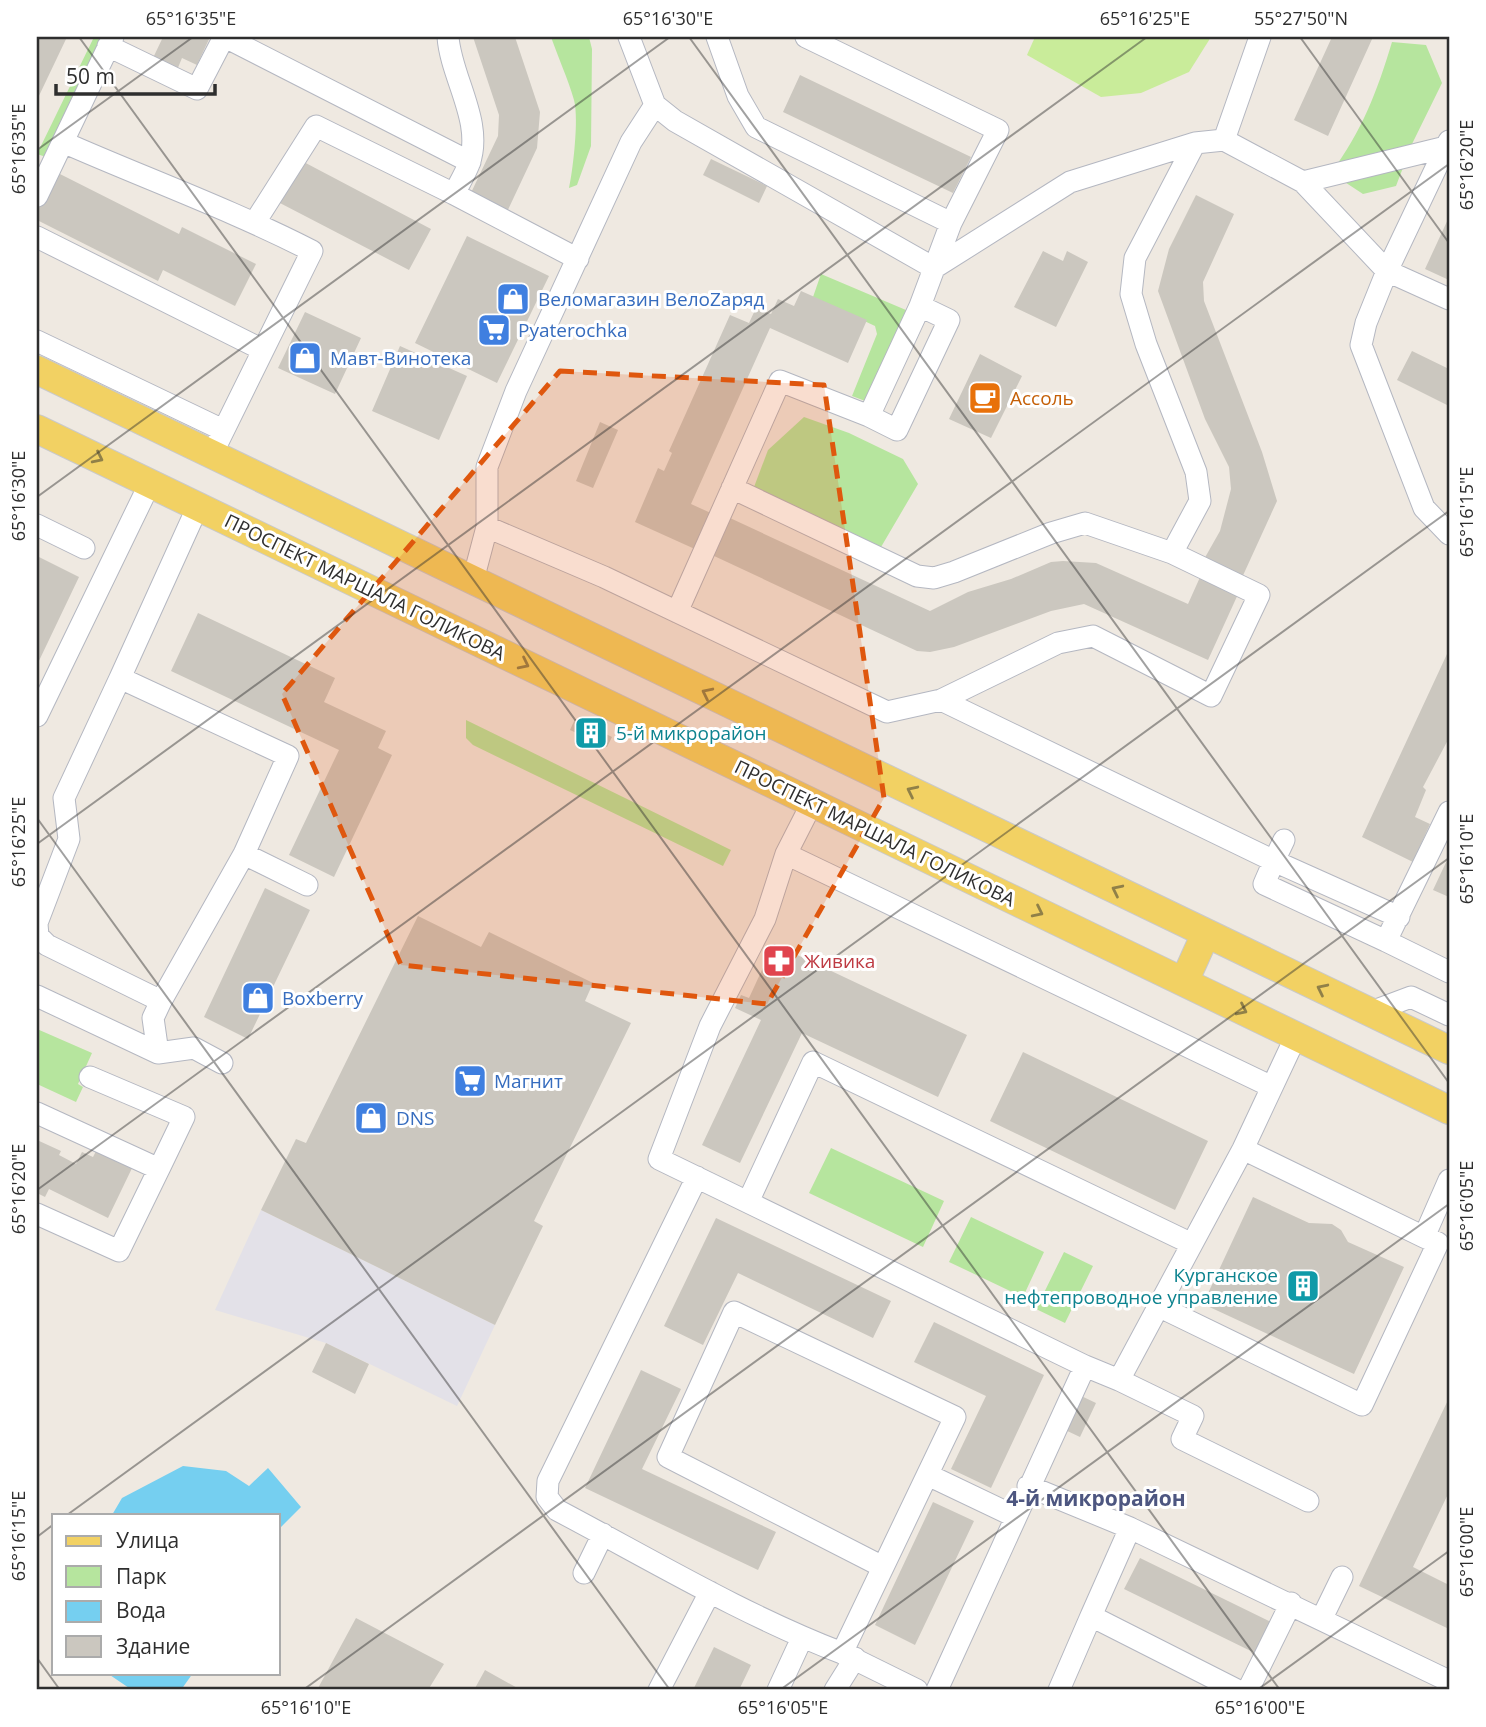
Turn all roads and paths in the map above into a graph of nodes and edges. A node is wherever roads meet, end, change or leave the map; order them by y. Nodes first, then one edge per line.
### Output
1 (224, 37) edge
2 (448, 37) edge
3 (629, 37) edge
4 (717, 37) edge
5 (806, 37) edge
6 (1260, 37) edge
7 (111, 42) edge
8 (655, 106) junction
9 (1224, 140) junction
10 (65, 143) junction
11 (1195, 143) junction
12 (1448, 144) edge
13 (470, 162) junction
14 (1303, 182) junction
15 (454, 194) junction
16 (37, 196) edge
17 (255, 222) junction
18 (951, 223) junction
19 (37, 237) edge
20 (578, 259) junction
21 (934, 268) junction
22 (1387, 271) junction
23 (1449, 299) edge
24 (919, 306) junction
25 (37, 341) edge
26 (263, 350) junction
27 (37, 370) edge
28 (869, 416) junction
29 (37, 429) edge
30 (217, 442) junction
31 (150, 483) junction
32 (732, 488) junction
33 (198, 506) junction
34 (37, 524) edge
35 (487, 527) junction
36 (1449, 534) edge
37 (84, 548) dead end
38 (1172, 553) junction
39 (473, 580) junction
40 (677, 612) junction
41 (120, 678) junction
42 (941, 700) junction
43 (37, 716) edge
44 (812, 803) junction
45 (1448, 819) edge
46 (1284, 840) dead end
47 (244, 854) junction
48 (786, 855) junction
49 (1274, 861) junction
50 (307, 884) dead end
51 (1399, 917) junction
52 (37, 930) edge
53 (1206, 933) junction
54 (1386, 940) junction
55 (1449, 972) edge
56 (1184, 982) junction
57 (37, 996) edge
58 (161, 1001) junction
59 (1371, 1012) junction
60 (1449, 1015) edge
61 (1296, 1036) junction
62 (1449, 1050) edge
63 (158, 1053) junction
64 (222, 1063) dead end
65 (90, 1077) dead end
66 (1270, 1086) junction
67 (1449, 1110) edge
68 (37, 1113) edge
69 (1243, 1149) junction
70 (159, 1169) junction
71 (697, 1177) junction
72 (1449, 1180) edge
73 (748, 1202) junction
74 (37, 1214) edge
75 (1424, 1237) junction
76 (1190, 1244) junction
77 (1158, 1306) junction
78 (1085, 1366) junction
79 (1119, 1380) junction
80 (928, 1475) junction
81 (1028, 1486) junction
82 (1308, 1501) dead end
83 (1016, 1517) junction
84 (1130, 1528) junction
85 (603, 1534) junction
86 (883, 1567) junction
87 (584, 1573) dead end
88 (1342, 1577) dead end
89 (710, 1592) junction
90 (1291, 1603) junction
91 (1091, 1616) junction
92 (1322, 1618) junction
93 (802, 1638) junction
94 (848, 1656) junction
95 (1449, 1681) edge
96 (659, 1690) edge
97 (778, 1690) edge
98 (835, 1690) edge
99 (917, 1690) edge
100 (937, 1690) edge
101 (1059, 1690) edge
102 (1237, 1690) edge
103 (1248, 1690) edge

1 - 7 lane
1 - 13 lane
2 - 13 lane
3 - 8 lane
4 - 18 lane
5 - 18 lane
6 - 9 lane
7 - 10 lane
8 - 20 lane
8 - 21 lane
9 - 11 lane
9 - 14 lane
10 - 16 lane
10 - 17 lane
11 - 21 lane
11 - 38 lane
12 - 14 lane
12 - 22 lane
13 - 15 lane
14 - 22 lane
15 - 17 lane
15 - 20 lane
17 - 26 lane
18 - 21 lane
19 - 26 lane
20 - 35 lane
21 - 24 lane
22 - 23 lane
22 - 36 lane
24 - 28 lane
24 - 28 lane
25 - 30 lane
26 - 30 lane
27 - 30 main road
28 - 32 lane
29 -> 31 main road, ПРОСПЕКТ МАРШАЛА ГОЛИКОВА
30 - 39 main road
31 - 33 main road, ПРОСПЕКТ МАРШАЛА ГОЛИКОВА
31 - 43 lane
32 - 38 lane
32 - 40 lane
33 - 41 lane
33 -> 44 main road, ПРОСПЕКТ МАРШАЛА ГОЛИКОВА
34 - 37 lane
35 - 39 lane
35 - 40 lane
38 - 42 lane
53 -> 39 main road
40 - 42 lane
41 - 47 lane
41 - 52 lane
42 - 49 lane
44 - 48 lane
44 -> 56 main road, ПРОСПЕКТ МАРШАЛА ГОЛИКОВА
45 - 51 lane
46 - 49 lane
47 - 50 lane
47 - 58 lane
48 - 66 lane
48 - 71 lane
49 - 51 lane
49 - 54 lane
51 - 54 lane
52 - 58 lane
53 - 56 main road
59 -> 53 main road
54 - 55 lane
56 -> 61 main road, ПРОСПЕКТ МАРШАЛА ГОЛИКОВА
57 - 63 lane
58 - 63 lane
59 - 60 lane
59 - 62 main road
61 - 66 lane
61 - 67 main road, ПРОСПЕКТ МАРШАЛА ГОЛИКОВА
63 - 64 lane
65 - 70 lane
66 - 69 lane
68 - 70 lane
69 - 75 lane
69 - 76 lane
70 - 74 lane
71 - 73 lane
71 - 85 lane
72 - 75 lane
73 - 76 lane
73 - 78 lane
75 - 77 lane
76 - 77 lane
77 - 79 lane
78 - 79 lane
78 - 81 lane
79 - 82 lane
80 - 83 lane
80 - 86 lane
80 - 86 lane
81 - 83 lane
81 - 84 lane
83 - 100 lane
84 - 90 lane
84 - 91 lane
85 - 87 lane
85 - 89 lane
86 - 94 lane
88 - 92 lane
89 - 93 lane
89 - 96 lane
90 - 92 lane
90 - 103 lane
91 - 101 lane
91 - 102 lane
92 - 95 lane
93 - 94 lane
93 - 97 lane
94 - 98 lane
94 - 99 lane

